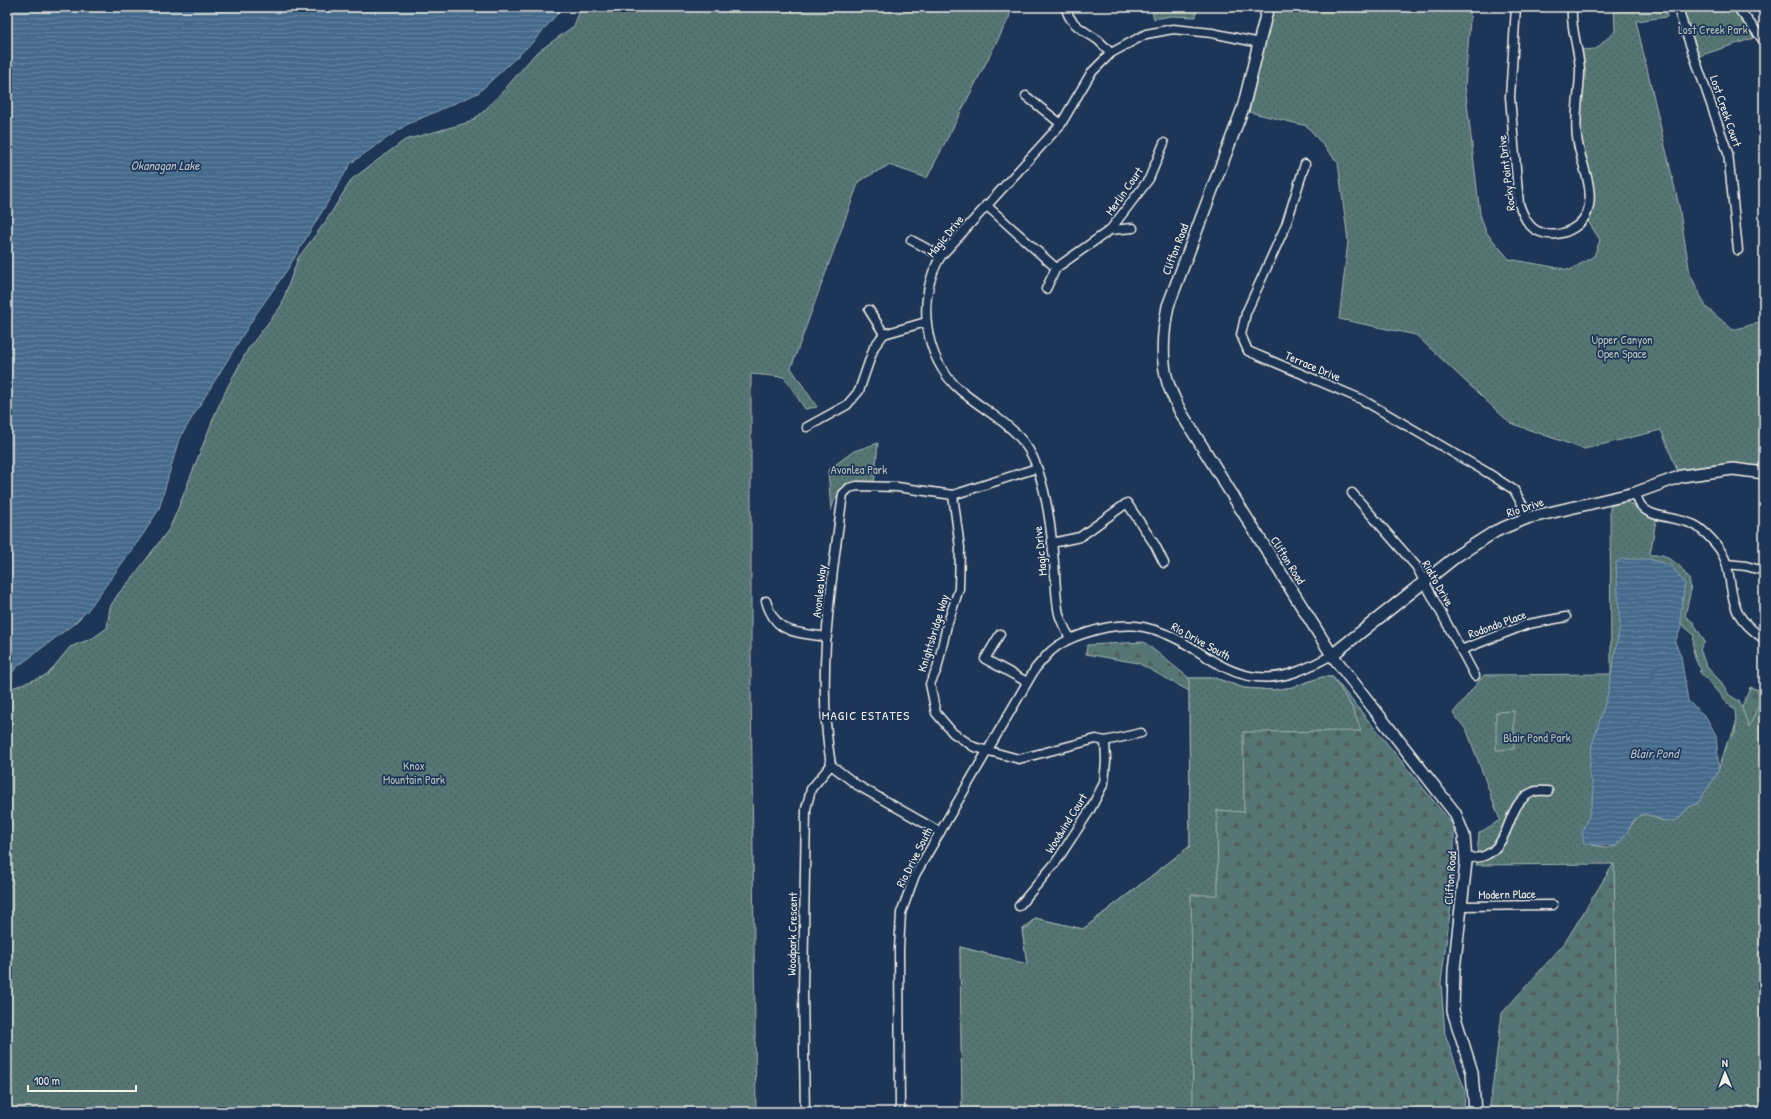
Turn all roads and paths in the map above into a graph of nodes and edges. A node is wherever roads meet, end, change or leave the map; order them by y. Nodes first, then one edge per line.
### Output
1 (1066, 7) edge
2 (1268, 7) edge
3 (1516, 7) edge
4 (1572, 7) edge
5 (1681, 7) edge
6 (1737, 7) edge
7 (1764, 41) edge
8 (1260, 42) junction
9 (1111, 53) junction
10 (1026, 96) dead end
11 (1061, 124) junction
12 (1164, 143) dead end
13 (1305, 164) dead end
14 (986, 204) junction
15 (1133, 228) dead end
16 (1110, 230) junction
17 (912, 240) dead end
18 (1738, 250) dead end
19 (941, 256) junction
20 (1056, 268) junction
21 (1046, 288) dead end
22 (869, 310) dead end
23 (926, 322) junction
24 (884, 334) junction
25 (807, 427) dead end
26 (1037, 468) junction
27 (1764, 473) edge
28 (1352, 493) dead end
29 (1636, 493) junction
30 (953, 495) junction
31 (1527, 518) junction
32 (1052, 543) junction
33 (1164, 563) dead end
34 (1727, 564) junction
35 (1764, 571) edge
36 (1425, 581) junction
37 (766, 601) dead end
38 (1566, 617) dead end
39 (1000, 634) dead end
40 (827, 637) junction
41 (1070, 638) junction
42 (1764, 639) edge
43 (1461, 650) junction
44 (1332, 656) junction
45 (1476, 676) dead end
46 (1027, 682) junction
47 (1141, 733) dead end
48 (1105, 741) junction
49 (986, 752) junction
50 (831, 765) junction
51 (1548, 791) dead end
52 (940, 832) junction
53 (1466, 858) junction
54 (1553, 905) dead end
55 (1019, 906) dead end
56 (1461, 906) junction
57 (805, 1112) edge
58 (900, 1112) edge
59 (1476, 1112) edge

1 - 9 street
2 - 8 street, Clifton Road
3 - 4 street, Rocky Point Drive
5 - 18 street, Lost Creek Court
6 - 7 street
8 - 9 street, Magic Drive
8 - 44 street, Clifton Road
9 - 11 street, Magic Drive
10 - 11 street
11 - 14 street, Magic Drive
12 - 16 street, Merlin Court
13 - 31 street, Terrace Drive
14 - 19 street, Magic Drive
14 - 20 street
15 - 16 street, Merlin Court
16 - 20 street, Merlin Court
17 - 19 street
19 - 23 street, Magic Drive
20 - 21 street, Merlin Court
22 - 24 street
23 - 24 street
23 - 26 street, Magic Drive
24 - 25 street
26 - 30 street, Avonlea Way
26 - 32 street, Magic Drive
27 - 29 street, Rio Drive
28 - 36 street, Rialto Drive
29 - 31 street, Rio Drive
29 - 34 street
30 - 40 street, Avonlea Way
30 - 49 street, Knightsbridge Way
31 - 36 street, Rio Drive
32 - 33 street
32 - 41 street, Magic Drive
34 - 35 street
34 - 42 street
36 - 43 street, Rialto Drive
36 - 44 street, Rio Drive
37 - 40 street
38 - 43 street, Rodondo Place
39 - 46 street
40 - 50 street, Avonlea Way
41 - 44 street, Rio Drive South
41 - 46 street, Rio Drive South
43 - 45 street, Rialto Drive
44 - 53 street, Clifton Road
46 - 49 street, Rio Drive South
47 - 48 street, Knightsbridge Way
48 - 49 street, Knightsbridge Way
48 - 55 street, Woodwind Court
49 - 52 street, Rio Drive South
50 - 52 street
50 - 57 street, Woodpark Crescent
51 - 53 street
52 - 58 street, Rio Drive South
53 - 56 street, Clifton Road
54 - 56 street, Modern Place
56 - 59 street, Clifton Road

